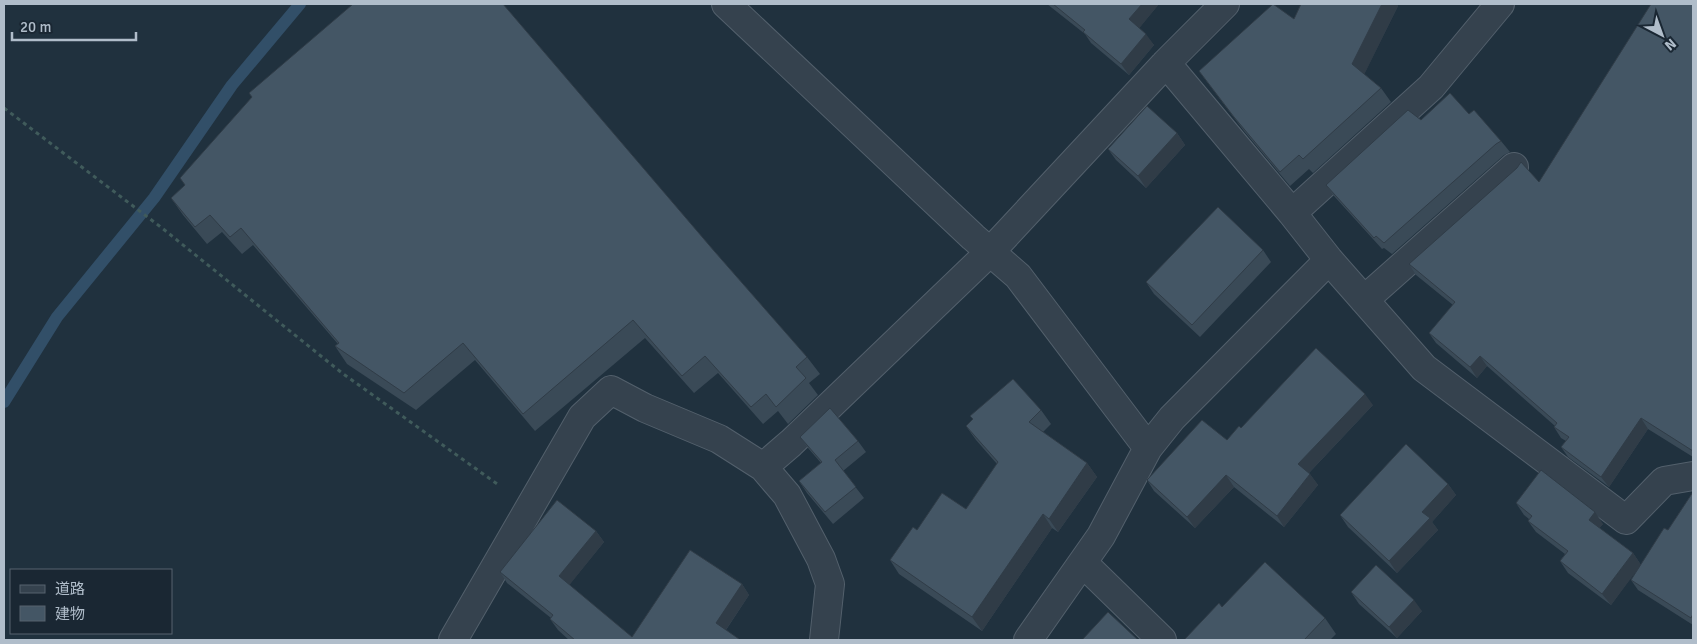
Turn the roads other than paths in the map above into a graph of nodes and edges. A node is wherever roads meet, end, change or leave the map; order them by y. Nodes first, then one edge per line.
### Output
1 (726, 4) edge
2 (1226, 4) edge
3 (1500, 4) edge
4 (1166, 63) junction
5 (1514, 167) dead end
6 (1292, 213) junction
7 (990, 252) junction
8 (1329, 260) junction
9 (1364, 300) junction
10 (1148, 448) junction
11 (763, 467) junction
12 (1693, 476) edge
13 (1083, 563) junction
14 (453, 640) edge
15 (824, 640) edge
16 (1028, 640) edge
17 (1162, 640) edge

1 - 7 street
2 - 4 street
3 - 6 street
4 - 6 street
4 - 7 street
5 - 9 street
6 - 8 street
7 - 10 street
7 - 11 street
8 - 9 street
8 - 10 street
9 - 12 street
10 - 13 street
11 - 14 street
11 - 15 street
13 - 16 street
13 - 17 street

